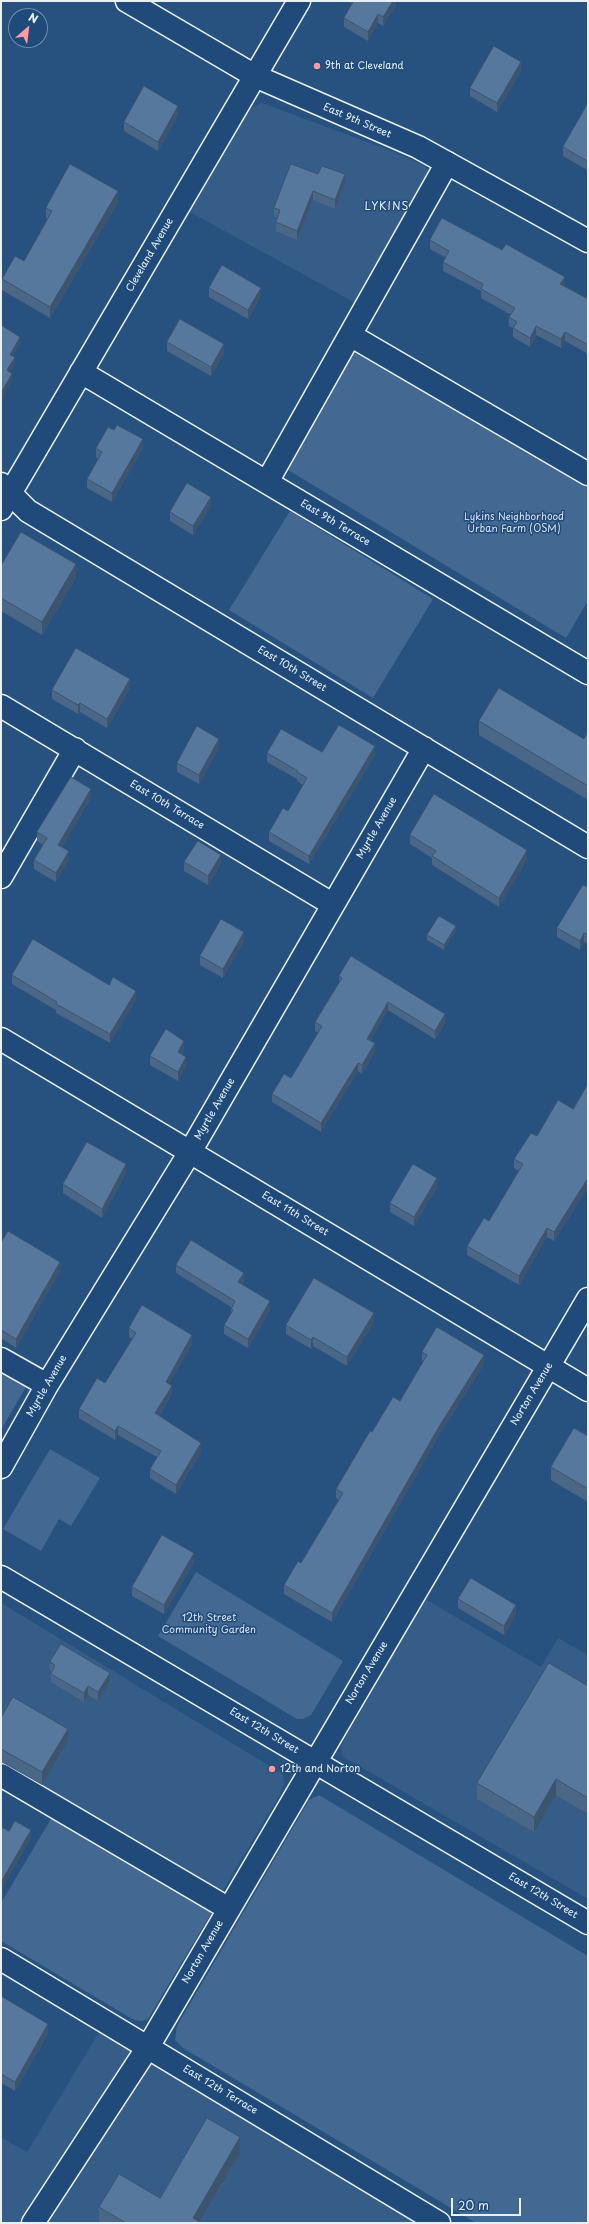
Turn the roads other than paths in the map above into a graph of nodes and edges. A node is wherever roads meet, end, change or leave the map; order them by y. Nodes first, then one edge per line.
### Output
1 (127, 1) edge
2 (299, 1) edge
3 (255, 76) junction
4 (447, 163) junction
5 (588, 241) edge
6 (350, 335) junction
7 (81, 372) junction
8 (588, 474) edge
9 (267, 482) junction
10 (4, 495) edge
11 (588, 673) edge
12 (1, 706) edge
13 (424, 748) junction
14 (75, 749) junction
15 (588, 847) edge
16 (1, 877) edge
17 (332, 904) junction
18 (1, 1039) edge
19 (190, 1152) junction
20 (588, 1299) edge
21 (1, 1359) edge
22 (548, 1366) junction
23 (47, 1385) junction
24 (588, 1390) edge
25 (1, 1467) edge
26 (1, 1577) edge
27 (315, 1762) junction
28 (1, 1776) edge
29 (229, 1909) junction
30 (588, 1923) edge
31 (1, 1959) edge
32 (148, 2047) junction
33 (34, 2223) edge
34 (439, 2223) edge

1 - 3 street, East 9th Street
2 - 3 street, Cleveland Avenue
3 - 4 street, East 9th Street
3 - 7 street, Cleveland Avenue
4 - 5 street, East 9th Street
4 - 6 street
6 - 8 street
6 - 9 street
7 - 9 street, East 9th Terrace
7 - 10 street, Cleveland Avenue
9 - 11 street, East 9th Terrace
10 - 13 street, East 10th Street
12 - 14 street, East 10th Terrace
13 - 15 street, East 10th Street
13 - 17 street, Myrtle Avenue
14 - 16 street
14 - 17 street, East 10th Terrace
17 - 19 street, Myrtle Avenue
18 - 19 street, East 11th Street
19 - 22 street, East 11th Street
19 - 23 street, Myrtle Avenue
20 - 22 street, Norton Avenue
21 - 23 street
22 - 24 street, East 11th Street
22 - 27 street, Norton Avenue
23 - 25 street, Myrtle Avenue
26 - 27 street, East 12th Street
27 - 29 street, Norton Avenue
27 - 30 street, East 12th Street
28 - 29 street
29 - 32 street, Norton Avenue
31 - 32 street, East 12th Terrace
32 - 33 street, Norton Avenue
32 - 34 street, East 12th Terrace

